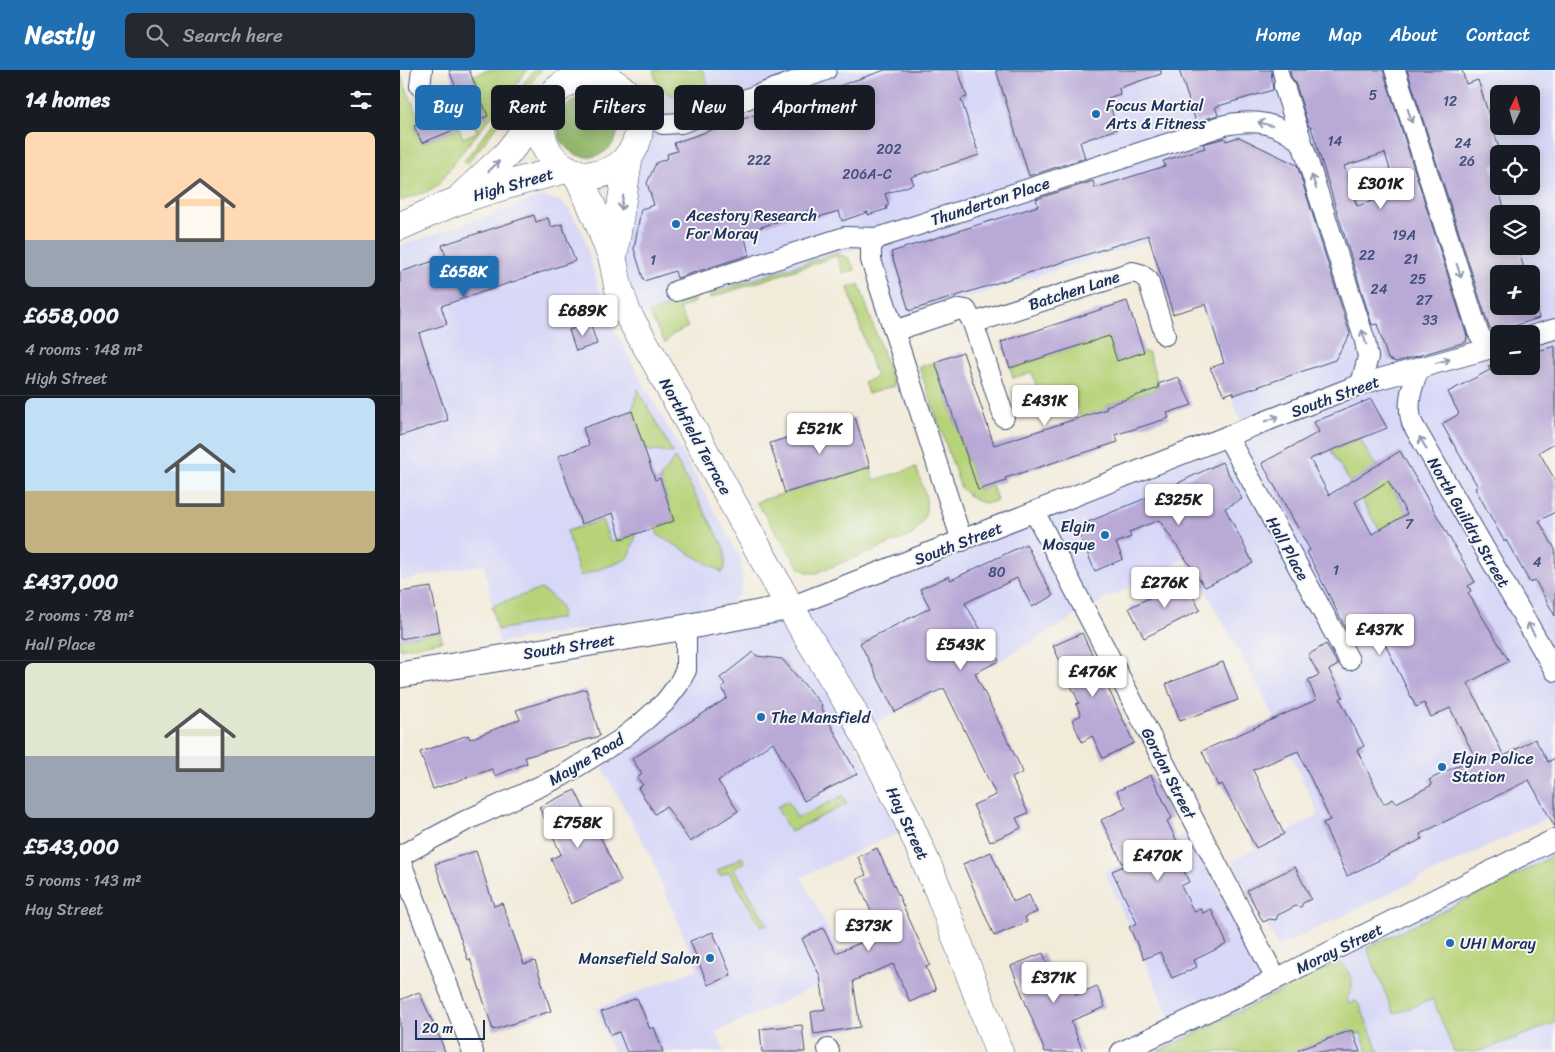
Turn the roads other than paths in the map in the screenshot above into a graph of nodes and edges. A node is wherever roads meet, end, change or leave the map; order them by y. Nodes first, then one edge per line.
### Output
1 (628, 70) edge
2 (826, 70) edge
3 (1395, 70) edge
4 (572, 75) edge
5 (1282, 78) edge
6 (561, 85) edge
7 (617, 85) edge
8 (630, 85) edge
9 (664, 124) edge
10 (525, 130) edge
11 (542, 130) edge
12 (638, 130) edge
13 (1302, 142) junction
14 (629, 155) junction
15 (572, 171) junction
16 (459, 200) junction
17 (400, 226) edge
18 (878, 238) junction
19 (613, 260) junction
20 (676, 291) dead end
21 (973, 322) junction
22 (1555, 329) edge
23 (894, 330) junction
24 (1540, 333) edge
25 (1165, 335) dead end
26 (1490, 344) edge
27 (1490, 349) edge
28 (1420, 367) junction
29 (1361, 384) junction
30 (1004, 417) dead end
31 (1227, 436) junction
32 (1035, 513) junction
33 (962, 541) junction
34 (790, 607) junction
35 (686, 627) junction
36 (1349, 660) dead end
37 (1555, 671) edge
38 (400, 675) edge
39 (1555, 839) edge
40 (400, 856) edge
41 (400, 860) edge
42 (1276, 979) junction
43 (472, 1052) edge
44 (999, 1052) edge
45 (1120, 1052) edge

1 - 8 main road
2 - 9 street
3 -> 26 street
4 - 6 main road
4 - 7 main road
5 - 13 street
16 -> 10 main road, High Street
11 - 15 main road
12 - 14 main road
13 -> 18 street, Thunderton Place
29 -> 13 street
14 - 15 main road
14 -> 19 main road, Northfield Terrace
15 - 16 main road, High Street
15 - 19 main road, Northfield Terrace
16 - 17 main road, High Street
18 - 20 street, Thunderton Place
18 - 23 street
19 - 34 main road, Northfield Terrace
21 - 23 street
21 - 25 street, Batchen Lane
21 - 30 street
22 - 24 street
23 - 33 street
28 -> 27 street, South Street
28 - 29 street, South Street
37 -> 28 street, North Guildry Street
31 -> 29 street, South Street
31 - 32 street, South Street
31 - 36 street, Hall Place
32 - 33 street, South Street
32 - 42 street, Gordon Street
33 - 34 street, South Street
34 - 35 street, South Street
34 - 44 main road, Hay Street
35 - 38 street, South Street
35 - 40 street, Mayne Road
39 - 42 street, Moray Street
41 - 43 street
42 - 45 street, Moray Street

